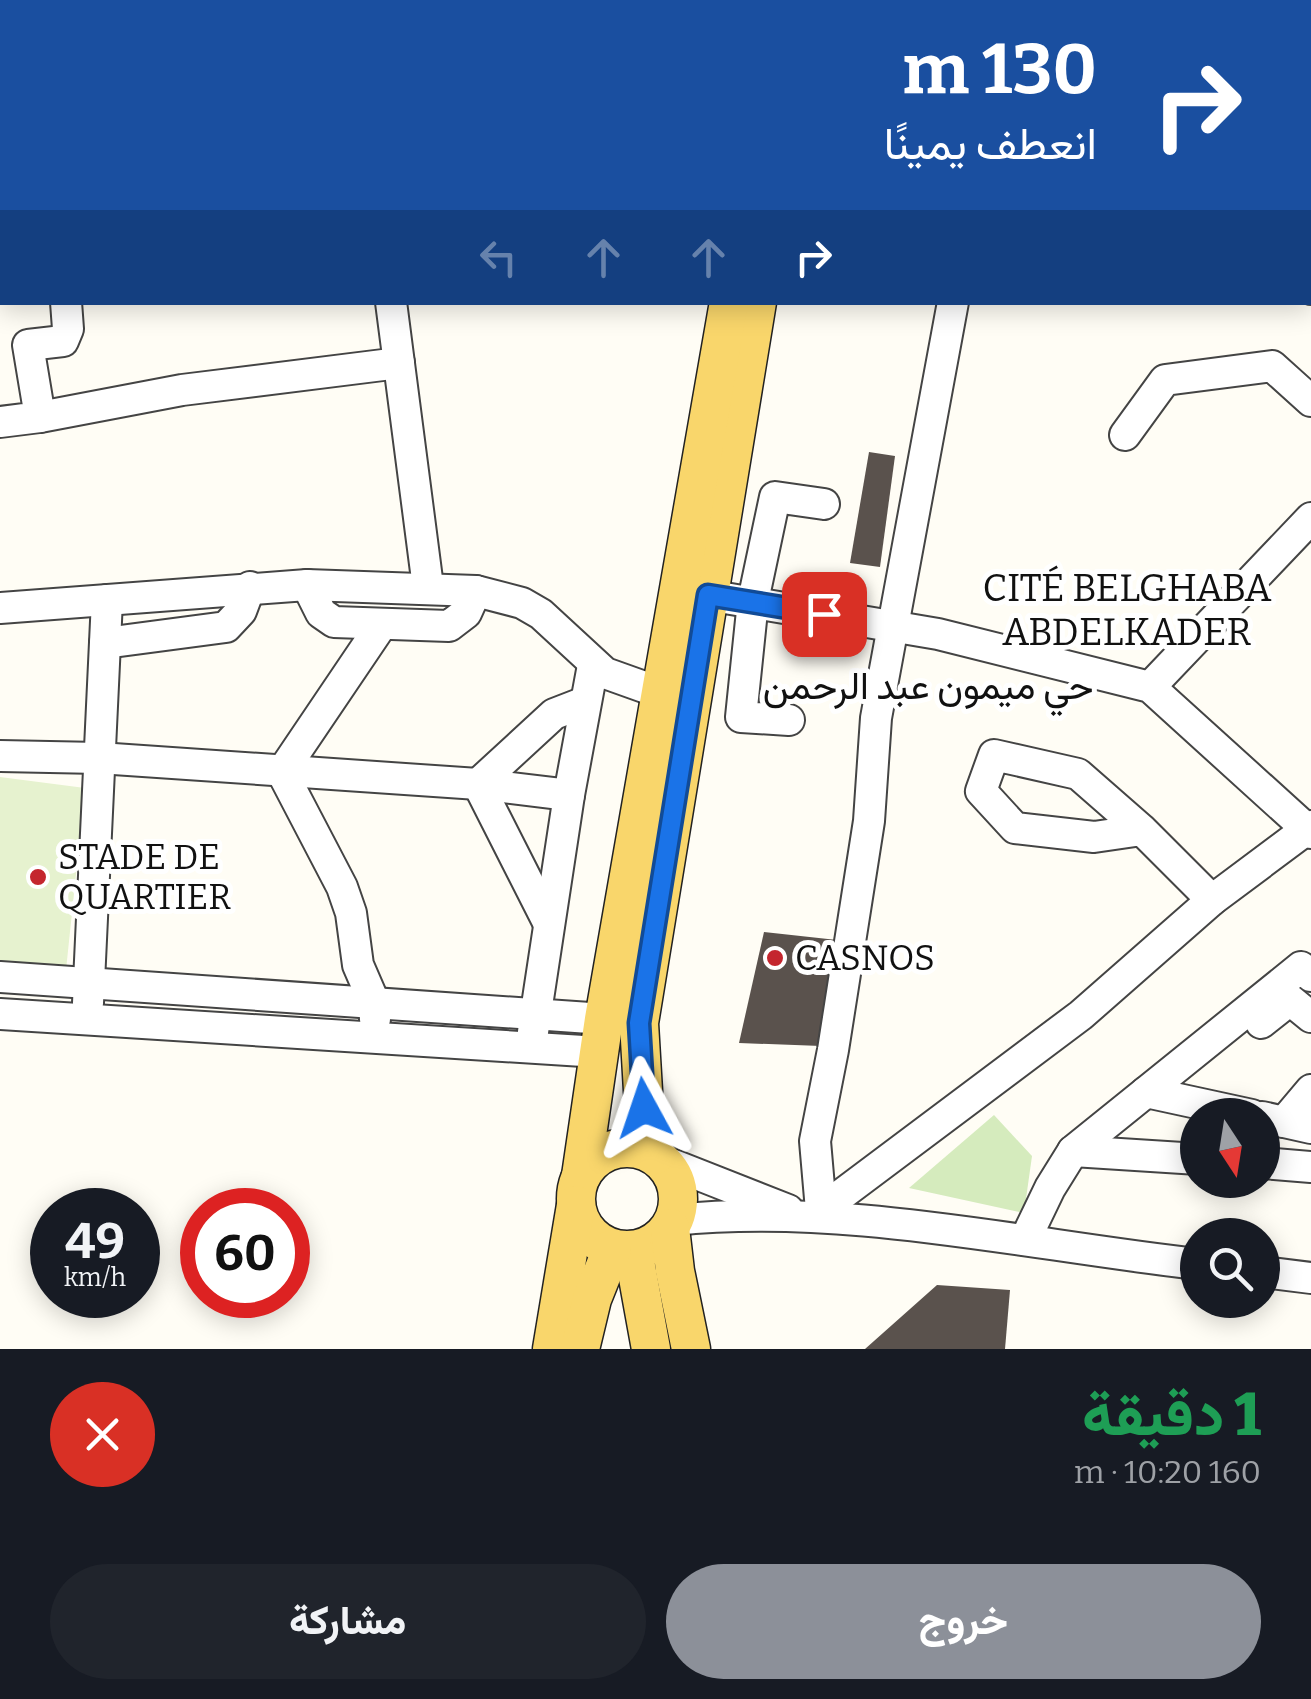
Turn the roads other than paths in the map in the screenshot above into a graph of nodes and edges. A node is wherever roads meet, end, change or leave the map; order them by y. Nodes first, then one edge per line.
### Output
1 (66, 305) edge
2 (391, 305) edge
3 (728, 305) edge
4 (756, 305) edge
5 (952, 305) edge
6 (14, 349) edge
7 (399, 364) junction
8 (1311, 401) edge
9 (40, 417) junction
10 (0, 422) edge
11 (1125, 435) dead end
12 (824, 504) dead end
13 (1311, 518) edge
14 (307, 584) junction
15 (250, 587) junction
16 (428, 588) junction
17 (476, 591) junction
18 (708, 595) junction
19 (107, 600) junction
20 (753, 601) junction
21 (0, 608) edge
22 (382, 624) junction
23 (895, 628) junction
24 (104, 642) junction
25 (593, 665) junction
26 (1150, 687) junction
27 (660, 694) junction
28 (585, 702) junction
29 (789, 720) dead end
30 (0, 756) edge
31 (100, 758) junction
32 (282, 772) junction
33 (478, 784) junction
34 (569, 795) junction
35 (1310, 829) edge
36 (1142, 830) junction
37 (1212, 900) junction
38 (549, 924) junction
39 (358, 965) junction
40 (1311, 976) edge
41 (0, 977) edge
42 (89, 984) junction
43 (336, 1000) junction
44 (374, 1002) junction
45 (536, 1013) junction
46 (0, 1014) edge
47 (1311, 1017) edge
48 (87, 1021) junction
49 (614, 1032) junction
50 (332, 1035) junction
51 (372, 1037) junction
52 (531, 1048) junction
53 (1311, 1090) edge
54 (1158, 1094) junction
55 (1180, 1099) edge
56 (1286, 1122) edge
57 (1073, 1152) junction
58 (658, 1158) junction
59 (1180, 1158) edge
60 (1280, 1165) edge
61 (1311, 1166) edge
62 (578, 1190) junction
63 (811, 1214) junction
64 (672, 1224) junction
65 (1025, 1240) junction
66 (623, 1250) junction
67 (1180, 1262) edge
68 (1280, 1274) edge
69 (1311, 1278) edge
70 (552, 1349) edge
71 (580, 1349) edge
72 (651, 1349) edge
73 (691, 1349) edge

1 - 6 street
2 - 7 street
3 - 27 main road
4 - 18 main road
5 - 23 street
6 - 9 street
7 - 9 street
7 - 16 street
8 - 11 street
9 - 10 street
12 - 20 street
13 - 26 street
14 - 15 street
14 - 16 street
14 - 22 street
15 - 19 street
15 - 24 street
16 - 17 street
17 - 22 street
17 - 25 street
18 - 20 street
18 - 49 main road
19 - 21 street
19 - 24 street
20 - 23 street
20 - 29 street
22 - 32 street
23 - 26 street
23 - 63 street
24 - 31 street
25 - 27 street
25 - 28 street
26 - 35 street
27 - 49 main road
28 - 33 street
28 - 34 street
30 - 31 street
31 - 32 street
31 - 42 street
32 - 33 street
32 - 39 street
33 - 34 street
33 - 38 street
34 - 38 street
35 - 37 street
36 - 36 street
36 - 37 street
37 - 63 street
38 - 45 street
39 - 43 street
39 - 44 street
40 - 54 street
41 - 42 street
42 - 43 street
42 - 48 street
43 - 44 street
43 - 50 street
44 - 45 street
44 - 51 street
45 - 49 street
45 - 52 street
46 - 48 street
47 - 54 street
48 - 50 street
49 - 52 street
49 - 58 main road
49 - 62 main road
50 - 51 street
51 - 52 street
53 - 56 street
54 - 55 street
54 - 57 street
57 - 59 street
57 - 65 street
58 - 62 main road
58 - 63 street
58 - 64 main road
60 - 61 street
62 - 66 main road
62 - 70 main road
63 - 64 street
63 - 65 street
64 - 66 main road
64 - 73 main road
65 - 67 street
66 - 71 main road
66 - 72 main road
68 - 69 street

